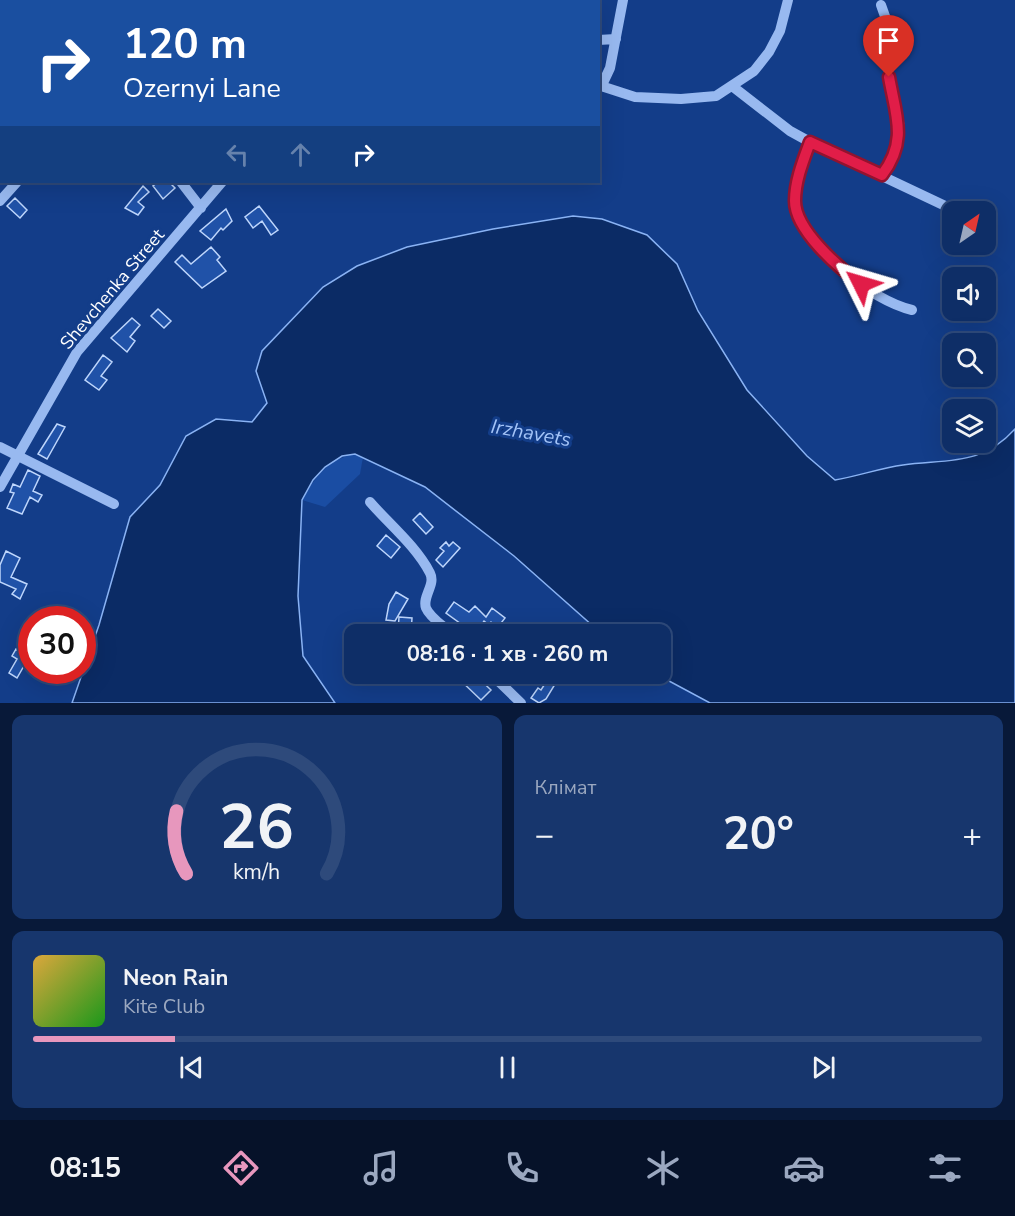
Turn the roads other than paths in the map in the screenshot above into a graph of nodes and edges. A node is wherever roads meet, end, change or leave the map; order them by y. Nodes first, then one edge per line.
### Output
1 (623, 0) edge
2 (788, 0) edge
3 (881, 4) dead end
4 (616, 39) junction
5 (600, 40) edge
6 (600, 85) edge
7 (732, 86) junction
8 (810, 142) junction
9 (882, 175) junction
10 (16, 183) edge
11 (182, 183) edge
12 (221, 183) edge
13 (0, 201) edge
14 (942, 204) edge
15 (201, 208) junction
16 (912, 310) dead end
17 (0, 447) edge
18 (17, 457) junction
19 (0, 487) edge
20 (369, 502) dead end
21 (114, 504) dead end
22 (442, 624) edge
23 (501, 684) edge
24 (521, 703) edge

1 - 4 street
2 - 7 street
3 - 9 street
4 - 5 street
4 - 6 street
6 - 7 street
7 - 8 street
8 - 9 street
8 - 16 street
9 - 14 street
10 - 13 street
11 - 15 street
12 - 15 street, Shevchenka Street
15 - 18 street, Shevchenka Street
17 - 18 street
18 - 19 street, Shevchenka Street
18 - 21 street
20 - 22 street
23 - 24 street

